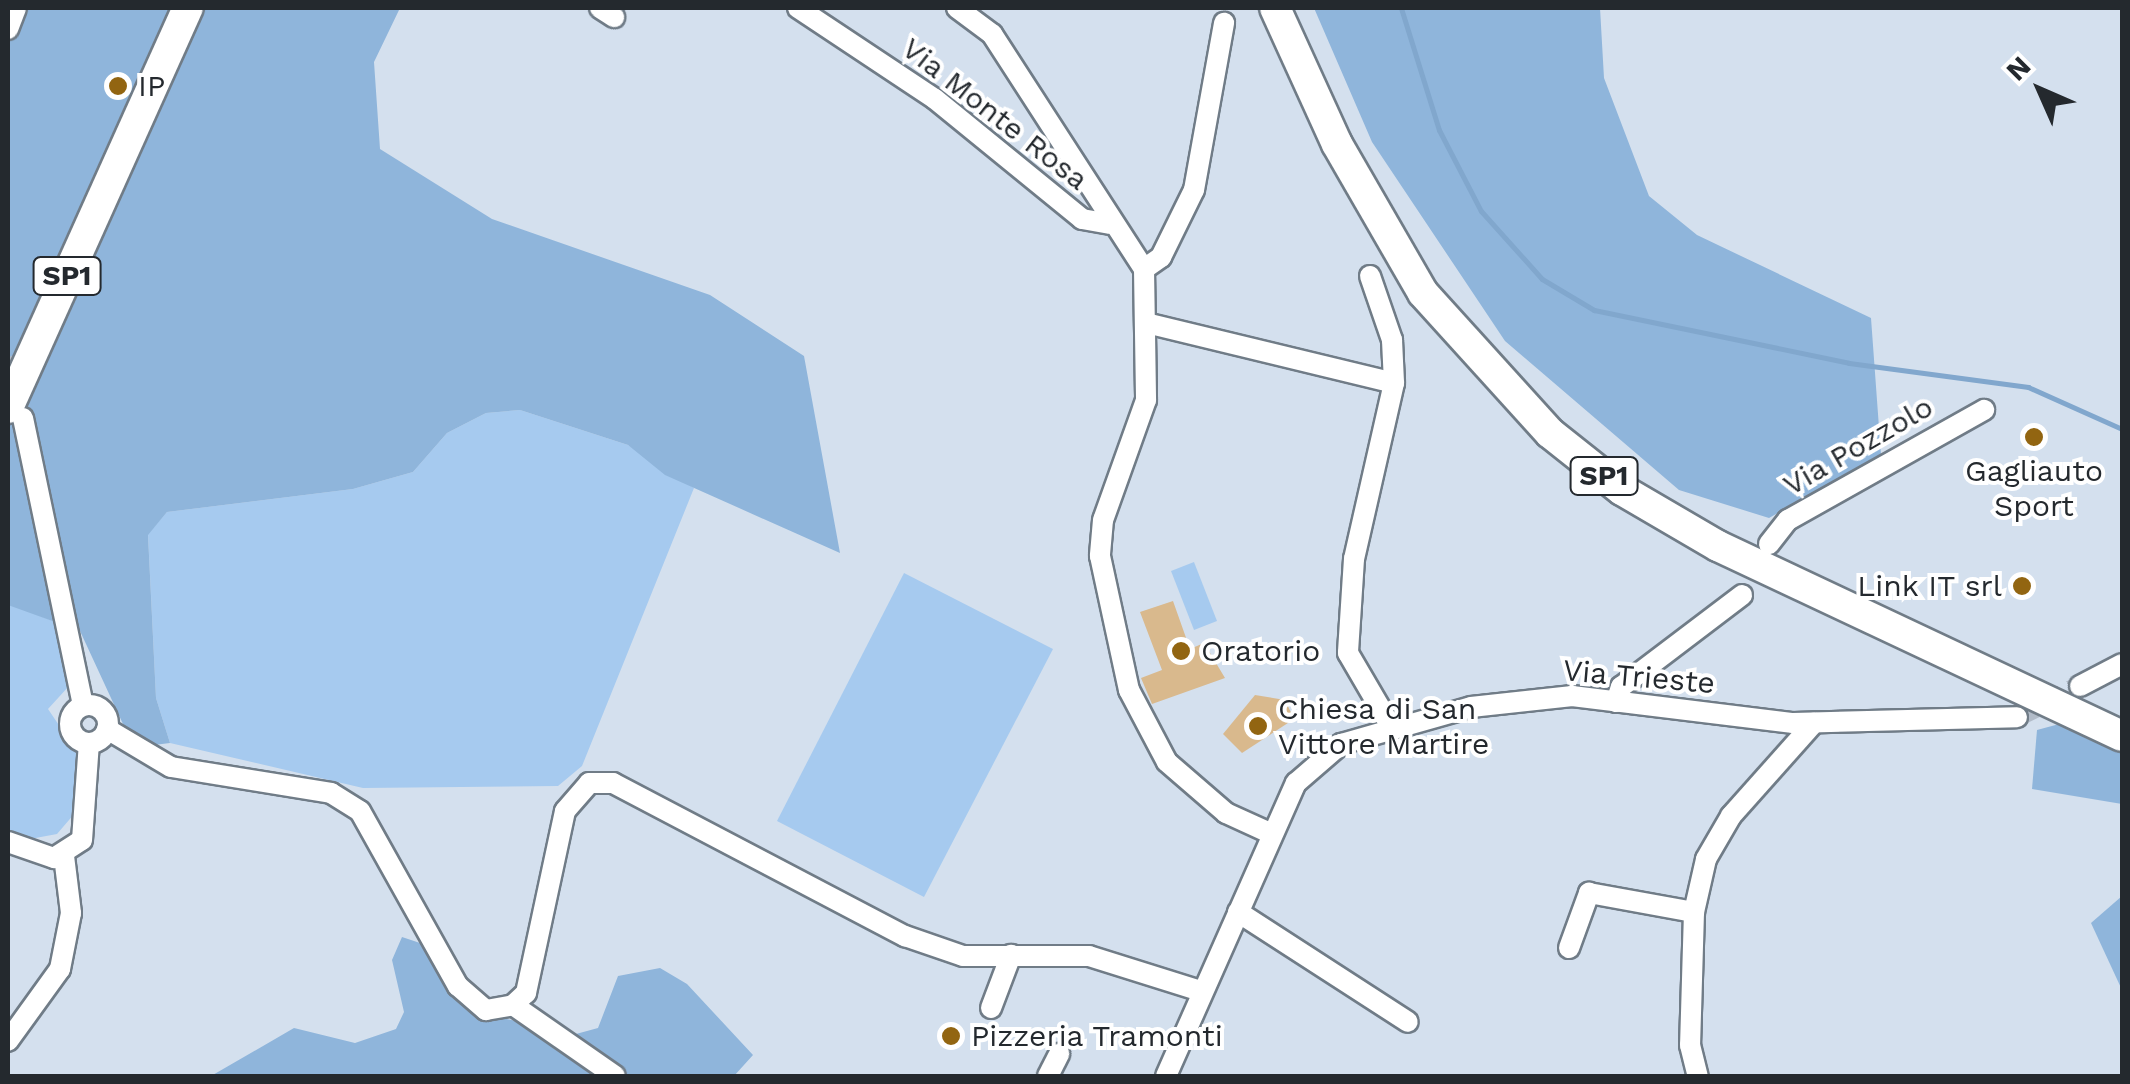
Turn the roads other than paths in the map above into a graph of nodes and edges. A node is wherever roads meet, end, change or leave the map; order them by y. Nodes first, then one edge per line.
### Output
1 (16, 8) edge
2 (188, 8) edge
3 (798, 8) edge
4 (956, 8) edge
5 (1275, 8) edge
6 (1224, 23) dead end
7 (8, 30) edge
8 (1109, 224) junction
9 (1144, 268) junction
10 (1370, 276) dead end
11 (1146, 322) junction
12 (1394, 382) junction
13 (1984, 410) dead end
14 (15, 412) edge
15 (1768, 544) dead end
16 (1742, 595) dead end
17 (2122, 664) edge
18 (2080, 686) tunnel mouth
19 (1616, 702) junction
20 (83, 706) junction
21 (2018, 717) tunnel mouth
22 (1814, 722) junction
23 (1390, 726) junction
24 (107, 729) junction
25 (2122, 736) edge
26 (89, 743) junction
27 (1272, 834) junction
28 (8, 842) edge
29 (64, 856) junction
30 (1238, 912) junction
31 (1694, 912) junction
32 (1569, 948) dead end
33 (1011, 955) junction
34 (1201, 991) junction
35 (514, 1006) junction
36 (992, 1008) dead end
37 (1408, 1022) dead end
38 (8, 1040) edge
39 (1059, 1054) dead end
40 (615, 1076) edge
41 (1048, 1076) edge
42 (1166, 1076) edge
43 (1698, 1076) edge

1 - 7 street
2 - 14 main road, SP1
3 - 8 street, Via Monte Rosa
4 - 8 street, Via Monte Rosa
5 - 25 main road, SP1
6 - 9 street
8 - 9 street, Via Monte Rosa
9 - 11 street
10 - 12 street
11 - 12 street
11 - 27 street
12 - 23 street
13 - 15 street, Via Pozzolo
14 - 20 street
16 - 19 street
17 - 18 street
19 - 22 street, Via Trieste
19 - 23 street, Via Trieste
20 - 24 street
20 - 26 street
21 - 22 street, Via Trieste
22 - 31 street
23 - 27 street, Via Trieste
24 - 26 street
24 - 35 street
26 - 29 street
27 - 30 street, Via Trieste
28 - 29 street
29 - 38 street
30 - 34 street, Via Trieste
30 - 37 street
31 - 32 street
31 - 43 street
33 - 34 street
33 - 35 street
33 - 36 street
34 - 42 street, Via Trieste
35 - 40 street
39 - 41 street

